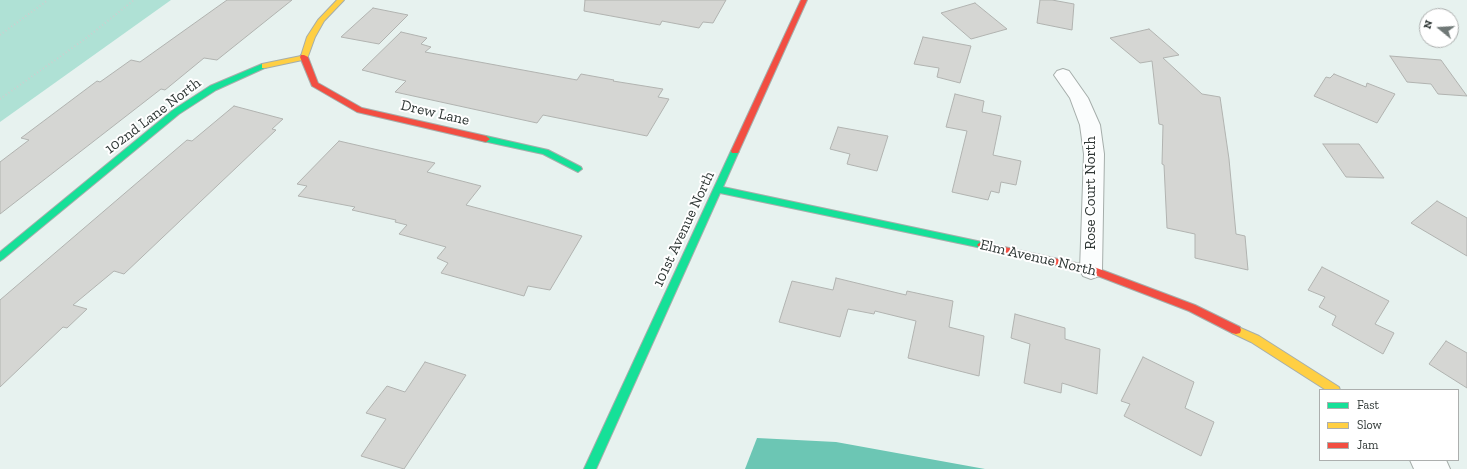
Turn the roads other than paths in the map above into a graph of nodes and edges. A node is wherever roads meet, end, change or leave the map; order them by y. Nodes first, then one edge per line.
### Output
1 (341, 0) edge
2 (804, 0) edge
3 (304, 58) junction
4 (1063, 75) dead end
5 (578, 169) dead end
6 (718, 190) junction
7 (0, 257) edge
8 (1091, 270) junction
9 (1334, 389) edge
10 (1425, 461) edge
11 (590, 469) edge
12 (1436, 469) edge

1 - 3 street
2 - 6 street, 101st Avenue North
3 - 5 street, Drew Lane
3 - 7 street, 102nd Lane North
4 - 8 street, Rose Court North
6 - 8 street, Elm Avenue North
6 - 11 street, 101st Avenue North
8 - 9 street, Elm Avenue North
10 - 12 street

